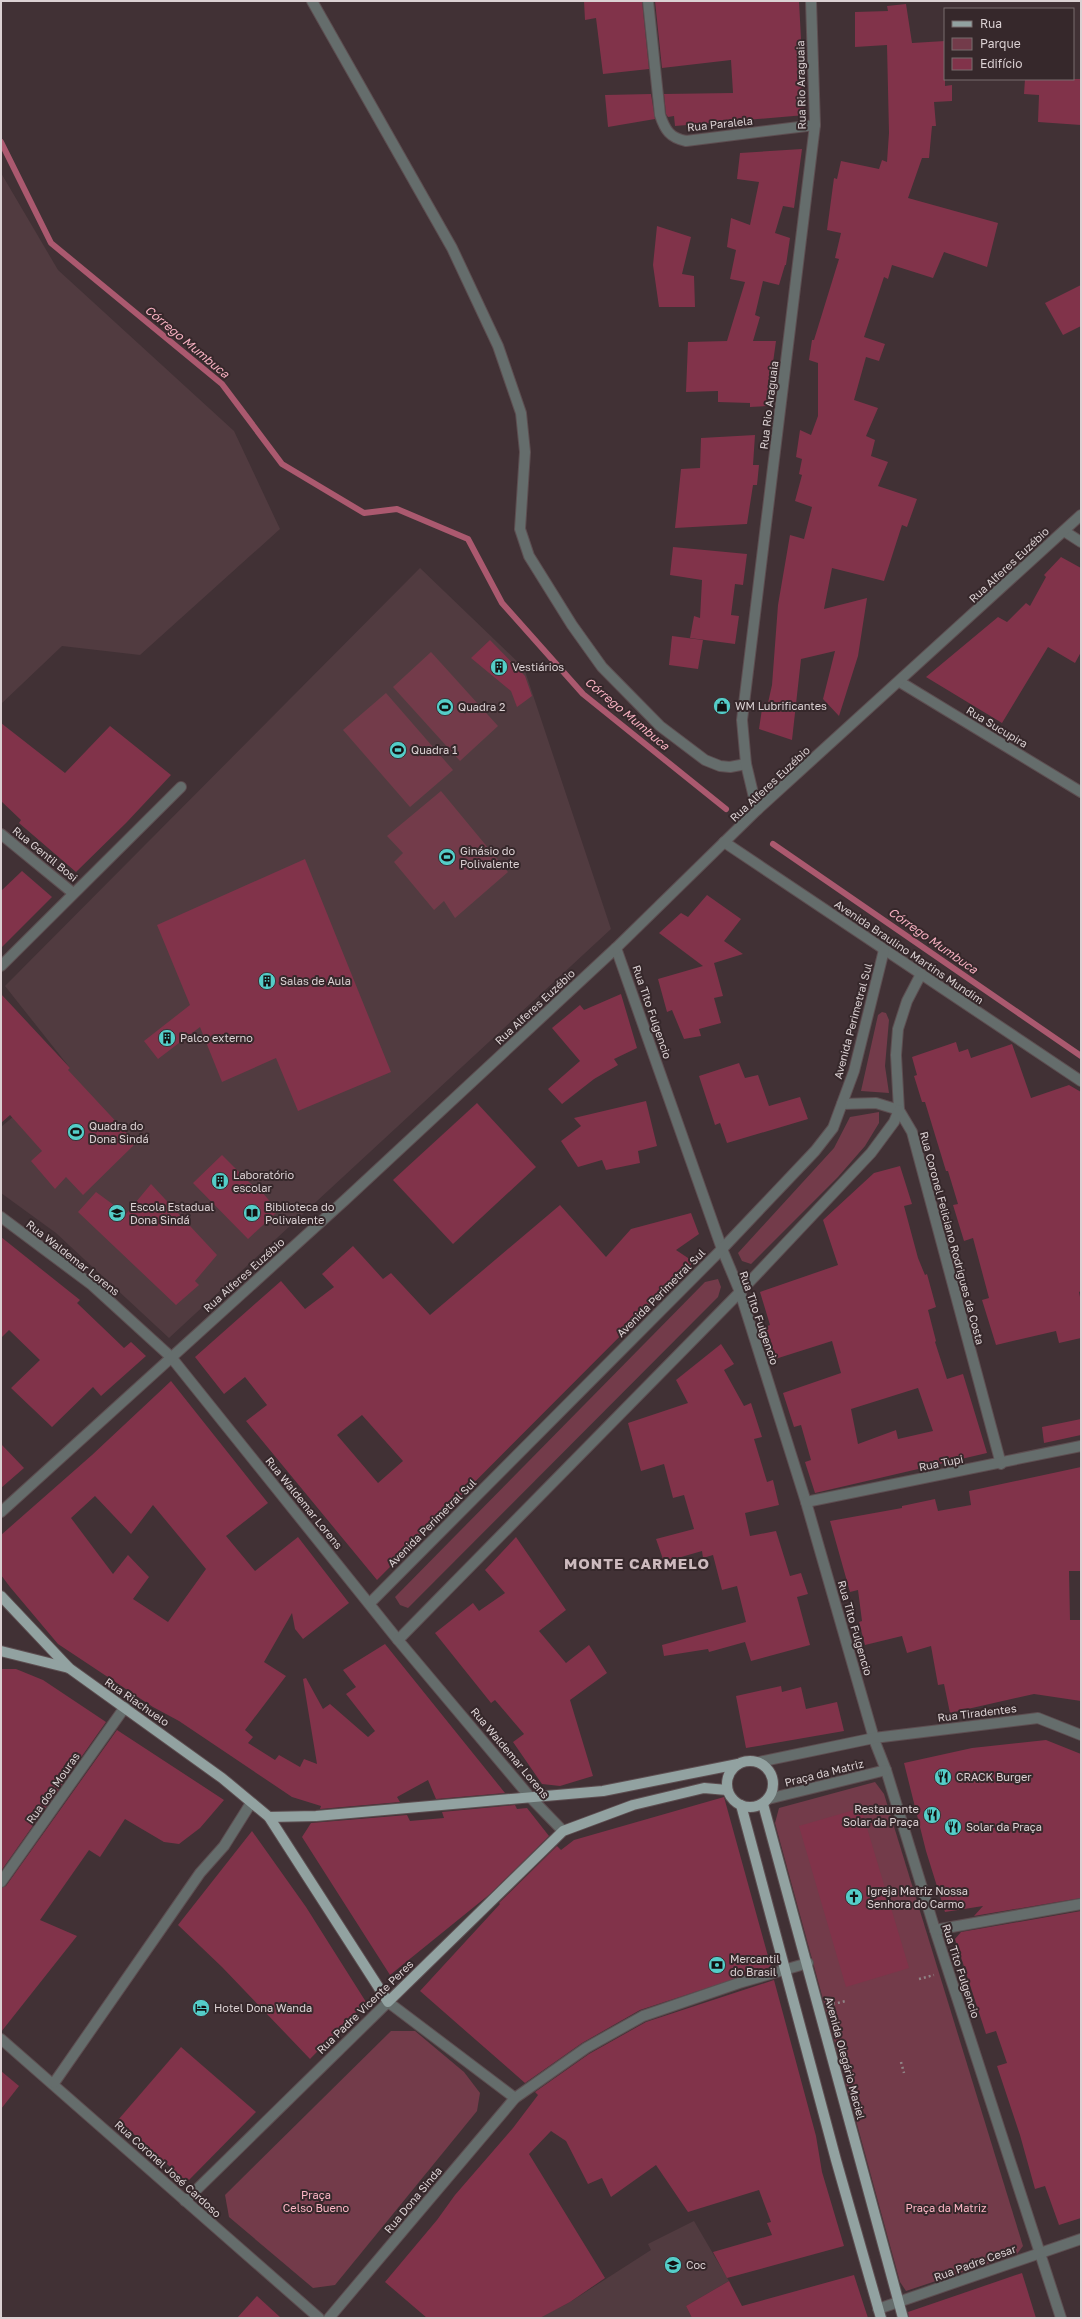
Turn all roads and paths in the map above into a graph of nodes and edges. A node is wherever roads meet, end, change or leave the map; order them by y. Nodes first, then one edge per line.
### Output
1 (312, 1) edge
2 (648, 1) edge
3 (811, 1) edge
4 (815, 125) junction
5 (1081, 515) edge
6 (1064, 531) junction
7 (1081, 542) edge
8 (900, 682) junction
9 (746, 764) junction
10 (181, 787) dead end
11 (1081, 792) edge
12 (757, 810) junction
13 (1, 834) edge
14 (724, 842) junction
15 (73, 893) junction
16 (616, 948) junction
17 (884, 950) junction
18 (1, 966) edge
19 (921, 974) junction
20 (1081, 1081) edge
21 (842, 1104) junction
22 (899, 1110) junction
23 (1, 1217) edge
24 (722, 1249) junction
25 (740, 1292) junction
26 (171, 1357) junction
27 (1081, 1446) edge
28 (1001, 1464) junction
29 (806, 1502) junction
30 (1, 1512) edge
31 (1, 1596) edge
32 (370, 1603) junction
33 (398, 1640) junction
34 (1, 1651) edge
35 (69, 1668) junction
36 (125, 1707) junction
37 (1081, 1735) edge
38 (874, 1738) junction
39 (759, 1762) junction
40 (738, 1764) junction
41 (886, 1770) junction
42 (727, 1790) junction
43 (530, 1797) junction
44 (765, 1801) junction
45 (251, 1803) junction
46 (741, 1806) junction
47 (268, 1817) junction
48 (563, 1831) junction
49 (1, 1882) edge
50 (1081, 1904) edge
51 (935, 1930) junction
52 (808, 1963) junction
53 (786, 1969) junction
54 (935, 1975) dead end
55 (919, 1979) dead end
56 (846, 2001) dead end
57 (388, 2002) junction
58 (830, 2005) dead end
59 (1, 2039) edge
60 (901, 2062) dead end
61 (904, 2073) dead end
62 (54, 2083) junction
63 (515, 2098) junction
64 (185, 2201) junction
65 (1081, 2239) edge
66 (1040, 2252) junction
67 (899, 2302) junction
68 (879, 2313) edge
69 (319, 2318) edge
70 (329, 2318) edge
71 (904, 2318) edge
72 (1061, 2318) edge

1 - 9 street
2 - 4 street, Rua Paralela
3 - 4 street, Rua Rio Araguaia
4 - 9 street, Rua Rio Araguaia
5 - 6 street, Rua Alferes Euzébio
6 - 7 street
6 - 8 street, Rua Alferes Euzébio
8 - 11 street, Rua Sucupira
8 - 12 street, Rua Alferes Euzébio
9 - 12 street, Rua Rio Araguaia
10 - 15 street
12 - 14 street, Rua Alferes Euzébio
13 - 15 street, Rua Gentil Bosi
14 - 16 street, Rua Alferes Euzébio
14 - 17 street, Avenida Braulino Martins Mundim
15 - 18 street
16 - 24 street, Rua Tito Fulgencio
16 - 26 street, Rua Alferes Euzébio
17 - 19 street, Avenida Braulino Martins Mundim
17 - 21 street, Avenida Perimetral Sul
19 - 20 street, Avenida Braulino Martins Mundim
19 - 22 street, Rua Coronel Feliciano Rodrigues da Costa
21 - 22 street
21 - 24 street, Avenida Perimetral Sul
22 - 25 street
22 - 28 street, Rua Coronel Feliciano Rodrigues da Costa
23 - 26 street, Rua Waldemar Lorens
24 - 25 street, Rua Tito Fulgencio
24 - 32 street, Avenida Perimetral Sul
25 - 29 street, Rua Tito Fulgencio
25 - 33 street
26 - 30 street, Rua Alferes Euzébio
26 - 32 street, Rua Waldemar Lorens
27 - 28 street, Rua Tupi
28 - 29 street, Rua Tupi
29 - 38 street, Rua Tito Fulgencio
31 - 35 main road, Rua Riachuelo
32 - 33 street, Rua Waldemar Lorens
33 - 43 street, Rua Waldemar Lorens
34 - 35 main road
35 - 36 main road, Rua Riachuelo
36 - 45 main road, Rua Riachuelo
36 - 49 street, Rua dos Mouras
37 - 38 street, Rua Tiradentes
38 - 39 street, Rua Tiradentes
38 - 41 street, Rua Tito Fulgencio
39 - 40 main road
39 - 44 main road
40 - 42 main road
40 - 43 main road
41 - 44 street, Praça da Matriz
41 - 51 street, Rua Tito Fulgencio
42 - 46 main road
42 - 48 main road
43 - 47 main road
43 - 48 street, Rua Waldemar Lorens
44 - 46 main road
44 - 52 main road, Avenida Olegário Maciel
45 - 47 main road, Rua Riachuelo
45 - 62 street
46 - 53 main road
47 - 57 main road, Rua Riachuelo
48 - 57 main road, Rua Padre Vicente Peres
50 - 51 street
51 - 66 street, Rua Tito Fulgencio
52 - 53 street, Rua Dona Sinda
52 - 67 main road, Avenida Olegário Maciel
53 - 63 street, Rua Dona Sinda
53 - 68 main road
54 - 55 path
56 - 58 path
57 - 63 street
57 - 64 street, Rua Padre Vicente Peres
59 - 62 street, Rua Coronel José Cardoso
60 - 61 path
62 - 64 street, Rua Coronel José Cardoso
63 - 70 street, Rua Dona Sinda
64 - 69 street, Rua Coronel José Cardoso
65 - 66 street, Rua Padre Cesar
66 - 67 street, Rua Padre Cesar
66 - 72 street, Rua Tito Fulgencio
67 - 68 street, Rua Padre Cesar
67 - 71 main road, Avenida Olegário Maciel

